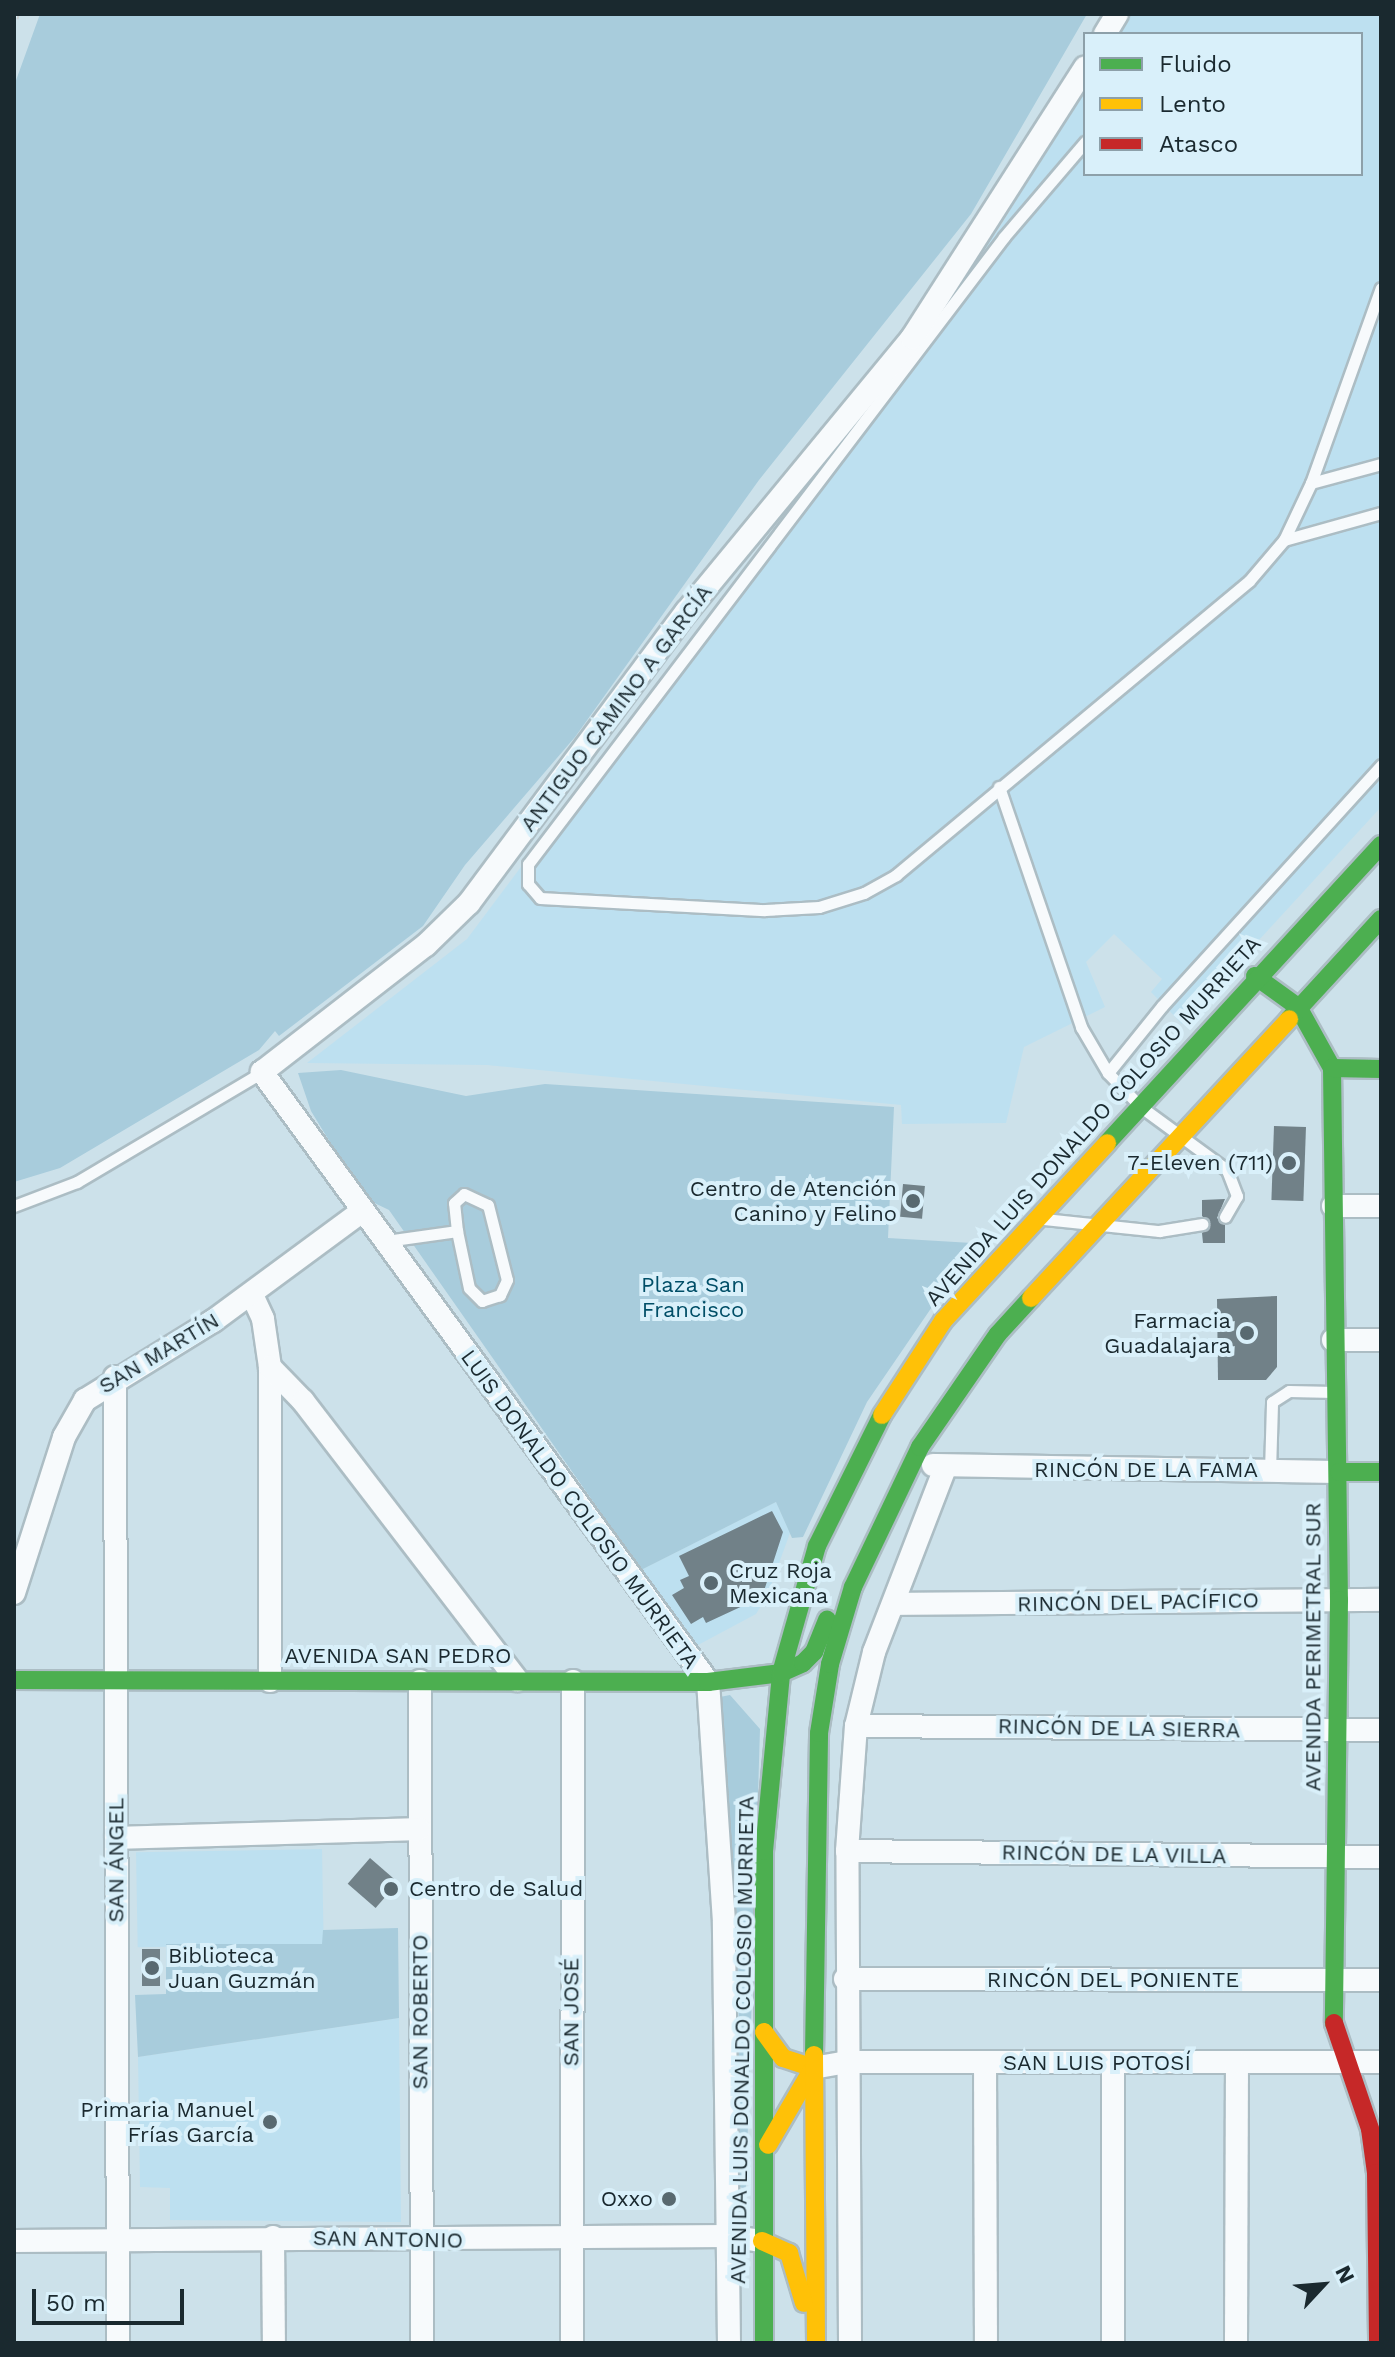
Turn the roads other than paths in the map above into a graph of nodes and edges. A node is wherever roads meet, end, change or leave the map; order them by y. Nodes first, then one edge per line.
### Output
1 (1117, 14) edge
2 (1106, 32) edge
3 (1083, 71) edge
4 (1083, 144) edge
5 (1381, 288) edge
6 (1381, 464) edge
7 (1311, 483) junction
8 (1381, 513) edge
9 (1284, 540) junction
10 (1381, 765) edge
11 (999, 787) junction
12 (1381, 845) edge
13 (1381, 919) edge
14 (1255, 976) junction
15 (1298, 1007) junction
16 (1332, 1068) junction
17 (1381, 1069) edge
18 (262, 1072) junction
19 (1108, 1073) junction
20 (1141, 1107) junction
21 (1178, 1138) junction
22 (14, 1206) edge
23 (1333, 1206) junction
24 (1381, 1206) edge
25 (361, 1212) junction
26 (1225, 1217) dead end
27 (1036, 1219) junction
28 (1202, 1224) dead end
29 (1096, 1225) junction
30 (457, 1231) junction
31 (382, 1241) junction
32 (252, 1295) junction
33 (1333, 1340) junction
34 (1381, 1340) edge
35 (270, 1367) junction
36 (115, 1377) junction
37 (1334, 1392) junction
38 (912, 1460) junction
39 (945, 1468) junction
40 (1270, 1471) junction
41 (1339, 1472) junction
42 (1381, 1472) edge
43 (853, 1587) junction
44 (14, 1593) edge
45 (1339, 1600) junction
46 (1381, 1600) edge
47 (894, 1604) junction
48 (781, 1673) junction
49 (14, 1680) edge
50 (517, 1680) junction
51 (114, 1681) junction
52 (270, 1681) junction
53 (420, 1681) junction
54 (573, 1681) junction
55 (708, 1682) junction
56 (856, 1726) junction
57 (1338, 1730) junction
58 (1381, 1730) edge
59 (419, 1829) junction
60 (116, 1838) junction
61 (847, 1851) junction
62 (1335, 1857) junction
63 (1381, 1857) edge
64 (845, 1979) junction
65 (1334, 1980) junction
66 (1381, 1980) edge
67 (764, 2032) junction
68 (848, 2062) junction
69 (1381, 2062) edge
70 (1113, 2063) junction
71 (1237, 2063) junction
72 (1343, 2063) junction
73 (985, 2064) junction
74 (813, 2068) junction
75 (765, 2151) junction
76 (729, 2236) junction
77 (273, 2237) junction
78 (569, 2239) junction
79 (14, 2241) edge
80 (118, 2241) junction
81 (421, 2241) junction
82 (762, 2241) junction
83 (816, 2334) edge
84 (118, 2343) edge
85 (274, 2343) edge
86 (422, 2343) edge
87 (572, 2343) edge
88 (729, 2343) edge
89 (764, 2343) edge
90 (850, 2343) edge
91 (986, 2343) edge
92 (1113, 2343) edge
93 (1236, 2343) edge
94 (1378, 2343) edge

1 - 2 street
3 - 18 street, ANTIGUO CAMINO A GARCÍA
4 - 11 lane
5 - 7 lane
6 - 7 lane
7 - 9 lane
8 - 9 lane
9 - 11 lane
10 - 19 lane
11 - 19 lane
12 - 14 main road, AVENIDA LUIS DONALDO COLOSIO MURRIETA
13 - 15 main road
14 - 15 main road, AVENIDA PERIMETRAL SUR
14 - 20 main road, AVENIDA LUIS DONALDO COLOSIO MURRIETA
15 - 16 main road, AVENIDA PERIMETRAL SUR
15 - 21 main road
16 - 17 main road
16 - 23 main road, AVENIDA PERIMETRAL SUR
18 - 22 lane, ANTIGUO CAMINO A GARCÍA
18 - 25 street, LUIS DONALDO COLOSIO MURRIETA
19 - 20 lane
20 - 21 lane
20 - 27 main road, AVENIDA LUIS DONALDO COLOSIO MURRIETA
21 - 26 lane
21 - 29 main road
23 - 24 street
23 - 33 main road, AVENIDA PERIMETRAL SUR
25 - 31 street, LUIS DONALDO COLOSIO MURRIETA
25 - 32 street, SAN MARTÍN
27 - 29 lane
27 - 48 main road, AVENIDA LUIS DONALDO COLOSIO MURRIETA
28 - 29 lane
29 - 38 main road
30 - 30 lane
30 - 31 lane
31 - 55 street, LUIS DONALDO COLOSIO MURRIETA
32 - 35 street
32 - 36 street, SAN MARTÍN
33 - 34 street
33 - 37 main road, AVENIDA PERIMETRAL SUR
35 - 50 street
35 - 52 street
36 - 44 street, SAN MARTÍN
36 - 51 street, SAN ÁNGEL
37 - 40 lane
37 - 41 main road, AVENIDA PERIMETRAL SUR
38 - 39 street, RINCÓN DE LA FAMA
38 - 43 main road
39 - 40 street, RINCÓN DE LA FAMA
39 - 47 street
40 - 41 street, RINCÓN DE LA FAMA
41 - 42 main road, RINCÓN DE LA FAMA
41 - 45 main road, AVENIDA PERIMETRAL SUR
43 - 48 main road
43 - 74 main road
45 - 46 street, RINCÓN DEL PACÍFICO
45 - 47 street, RINCÓN DEL PACÍFICO
45 - 57 main road, AVENIDA PERIMETRAL SUR
47 - 56 street
48 - 55 main road, AVENIDA SAN PEDRO
48 - 67 main road, AVENIDA LUIS DONALDO COLOSIO MURRIETA
49 - 51 main road, AVENIDA SAN PEDRO
50 - 53 main road, AVENIDA SAN PEDRO
50 - 54 main road, AVENIDA SAN PEDRO
51 - 52 main road, AVENIDA SAN PEDRO
51 - 60 street, SAN ÁNGEL
52 - 53 main road, AVENIDA SAN PEDRO
53 - 59 street, SAN ROBERTO
54 - 55 main road, AVENIDA SAN PEDRO
54 - 78 street, SAN JOSÉ
55 - 76 street, LUIS DONALDO COLOSIO MURRIETA
56 - 57 street, RINCÓN DE LA SIERRA
56 - 61 street
57 - 58 street, RINCÓN DE LA SIERRA
57 - 62 main road, AVENIDA PERIMETRAL SUR
59 - 60 street
59 - 81 street, SAN ROBERTO
60 - 80 street, SAN ÁNGEL
61 - 62 street, RINCÓN DE LA VILLA
61 - 64 street
62 - 63 street, RINCÓN DE LA VILLA
62 - 65 main road, AVENIDA PERIMETRAL SUR
64 - 65 street, RINCÓN DEL PONIENTE
64 - 68 street
65 - 66 street, RINCÓN DEL PONIENTE
65 - 72 main road, AVENIDA PERIMETRAL SUR
67 - 74 main road
67 - 75 main road, AVENIDA LUIS DONALDO COLOSIO MURRIETA
68 - 73 street, SAN LUIS POTOSÍ
68 - 74 street, SAN LUIS POTOSÍ
68 - 90 street
69 - 72 street, SAN LUIS POTOSÍ
70 - 71 street, SAN LUIS POTOSÍ
70 - 73 street, SAN LUIS POTOSÍ
70 - 92 street
71 - 72 street, SAN LUIS POTOSÍ
71 - 93 street
72 - 94 main road, AVENIDA PERIMETRAL SUR
73 - 91 street
74 - 75 main road
74 - 83 main road
75 - 82 main road, AVENIDA LUIS DONALDO COLOSIO MURRIETA
76 - 78 street, SAN ANTONIO
76 - 82 street, SAN ANTONIO
76 - 88 street, LUIS DONALDO COLOSIO MURRIETA
77 - 80 street, SAN ANTONIO
77 - 81 street, SAN ANTONIO
77 - 85 street
78 - 81 street, SAN ANTONIO
78 - 87 street, SAN JOSÉ
79 - 80 street, SAN ANTONIO
80 - 84 street, SAN ÁNGEL
81 - 86 street, SAN ROBERTO
82 - 83 main road
82 - 89 main road, AVENIDA LUIS DONALDO COLOSIO MURRIETA

